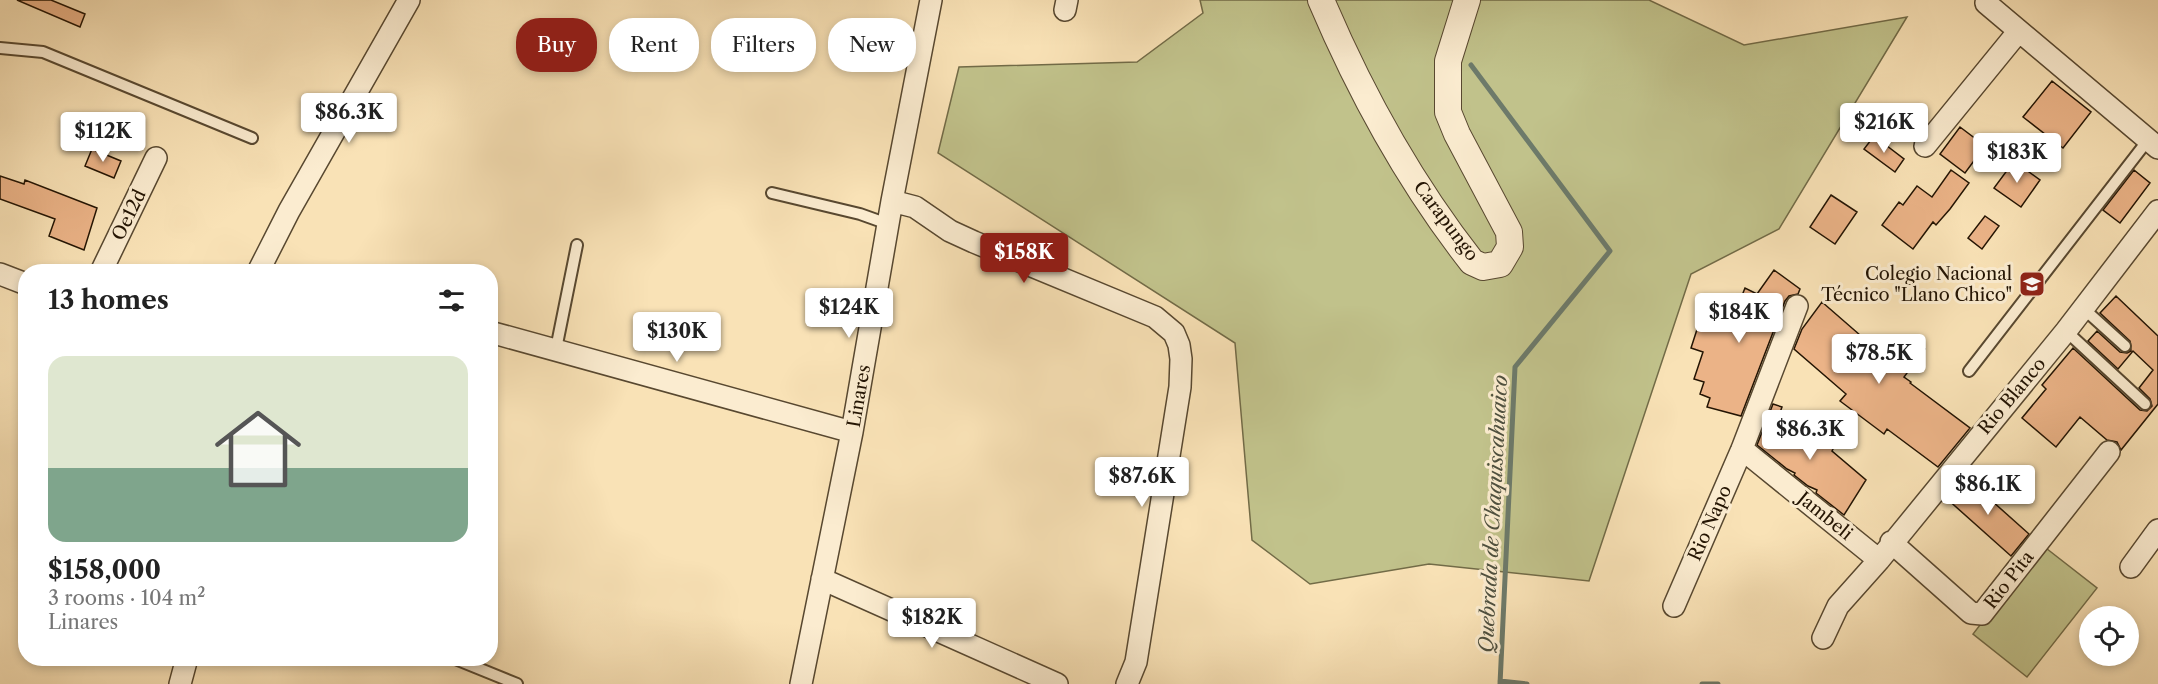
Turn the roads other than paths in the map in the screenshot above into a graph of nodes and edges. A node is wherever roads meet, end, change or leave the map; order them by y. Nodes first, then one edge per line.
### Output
1 (409, 0) edge
2 (1321, 0) edge
3 (1467, 0) edge
4 (925, 1) edge
5 (1986, 3) dead end
6 (2018, 32) junction
7 (0, 48) edge
8 (252, 138) dead end
9 (2153, 144) edge
10 (1925, 146) dead end
11 (156, 158) dead end
12 (772, 193) dead end
13 (892, 201) junction
14 (2158, 211) edge
15 (888, 225) junction
16 (577, 245) dead end
17 (105, 264) edge
18 (262, 264) edge
19 (0, 274) edge
20 (18, 281) edge
21 (1797, 306) dead end
22 (2084, 309) junction
23 (2066, 331) junction
24 (498, 334) edge
25 (2125, 346) dead end
26 (556, 349) junction
27 (1969, 371) dead end
28 (2145, 404) dead end
29 (852, 432) junction
30 (1742, 449) junction
31 (2109, 453) dead end
32 (2158, 530) edge
33 (1891, 542) junction
34 (1879, 560) junction
35 (2132, 567) dead end
36 (822, 579) junction
37 (1674, 606) dead end
38 (1823, 638) dead end
39 (185, 666) edge
40 (473, 666) edge
41 (180, 684) edge
42 (517, 684) edge
43 (801, 684) edge
44 (1057, 684) edge
45 (1127, 684) edge

1 - 18 street
2 - 3 street, Carapungo
4 - 13 street, Linares
5 - 6 street
6 - 9 street
6 - 10 street
7 - 8 lane
9 - 27 lane
11 - 17 street, Oe12d
12 - 15 lane
13 - 15 street, Linares
13 - 45 street
14 - 22 street, Rio Blanco
15 - 29 street, Linares
16 - 26 lane
19 - 20 street
21 - 30 street, Rio Napo
22 - 23 street, Rio Blanco
22 - 25 lane
23 - 28 lane
23 - 33 street, Rio Blanco
24 - 26 street
26 - 29 street
29 - 36 street, Linares
30 - 34 street, Jambeli
30 - 37 street, Rio Napo
31 - 33 street, Rio Pita
32 - 35 street
33 - 34 street, Rio Blanco
34 - 38 street, Rio Blanco
36 - 43 street, Linares
36 - 44 street
39 - 41 street
40 - 42 lane

